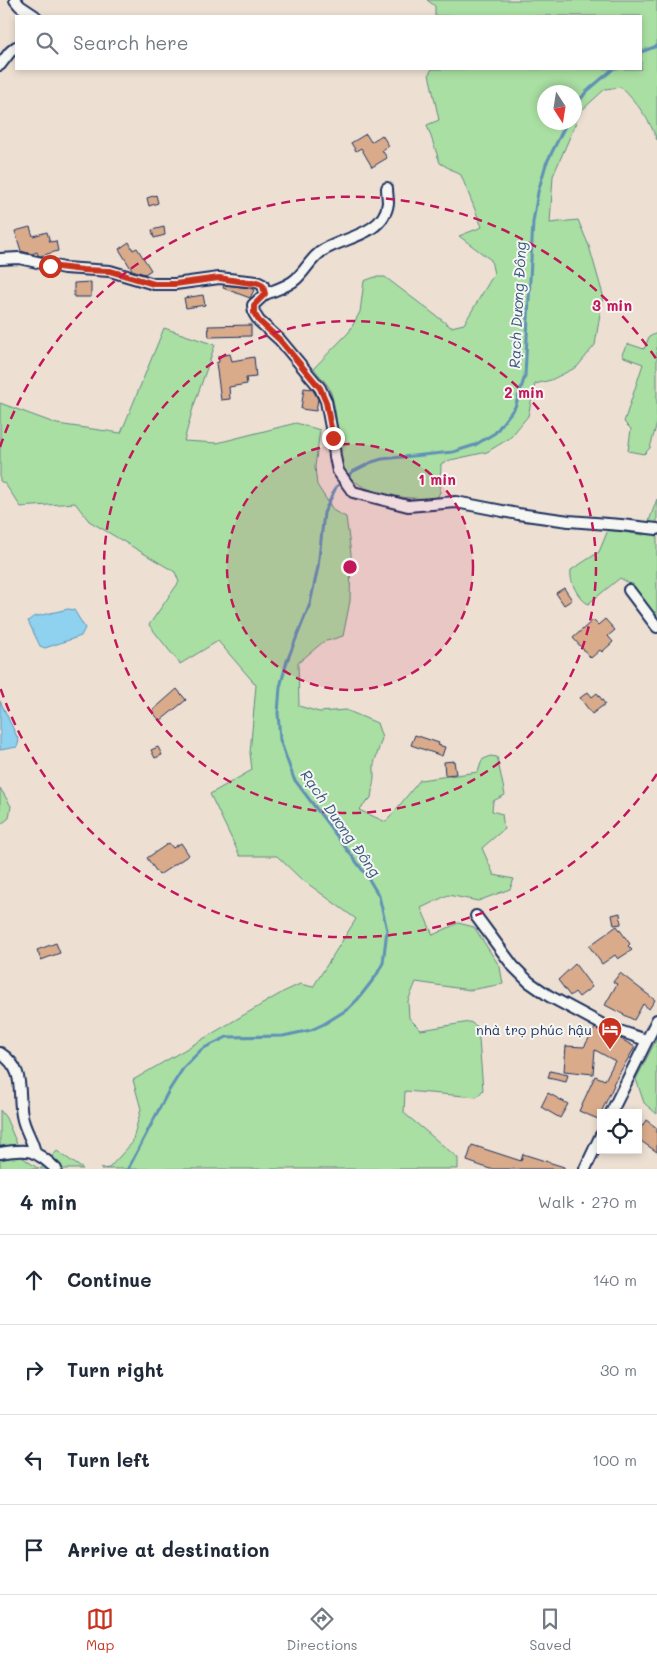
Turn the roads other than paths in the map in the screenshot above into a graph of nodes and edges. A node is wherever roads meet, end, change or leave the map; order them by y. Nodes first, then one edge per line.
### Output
1 (15, 0) edge
2 (34, 15) edge
3 (15, 48) edge
4 (0, 65) edge
5 (387, 188) dead end
6 (0, 259) edge
7 (265, 294) junction
8 (657, 529) edge
9 (629, 590) dead end
10 (657, 627) edge
11 (476, 916) dead end
12 (657, 1020) edge
13 (646, 1040) junction
14 (0, 1053) edge
15 (613, 1109) edge
16 (597, 1144) edge
17 (35, 1153) junction
18 (0, 1154) edge
19 (56, 1169) edge
20 (585, 1169) edge

1 - 2 street
3 - 4 street
5 - 7 street
6 - 7 street
7 - 8 street
9 - 10 street
11 - 13 street
12 - 13 street
13 - 15 street
14 - 17 street
16 - 20 street
17 - 18 street
17 - 19 street

